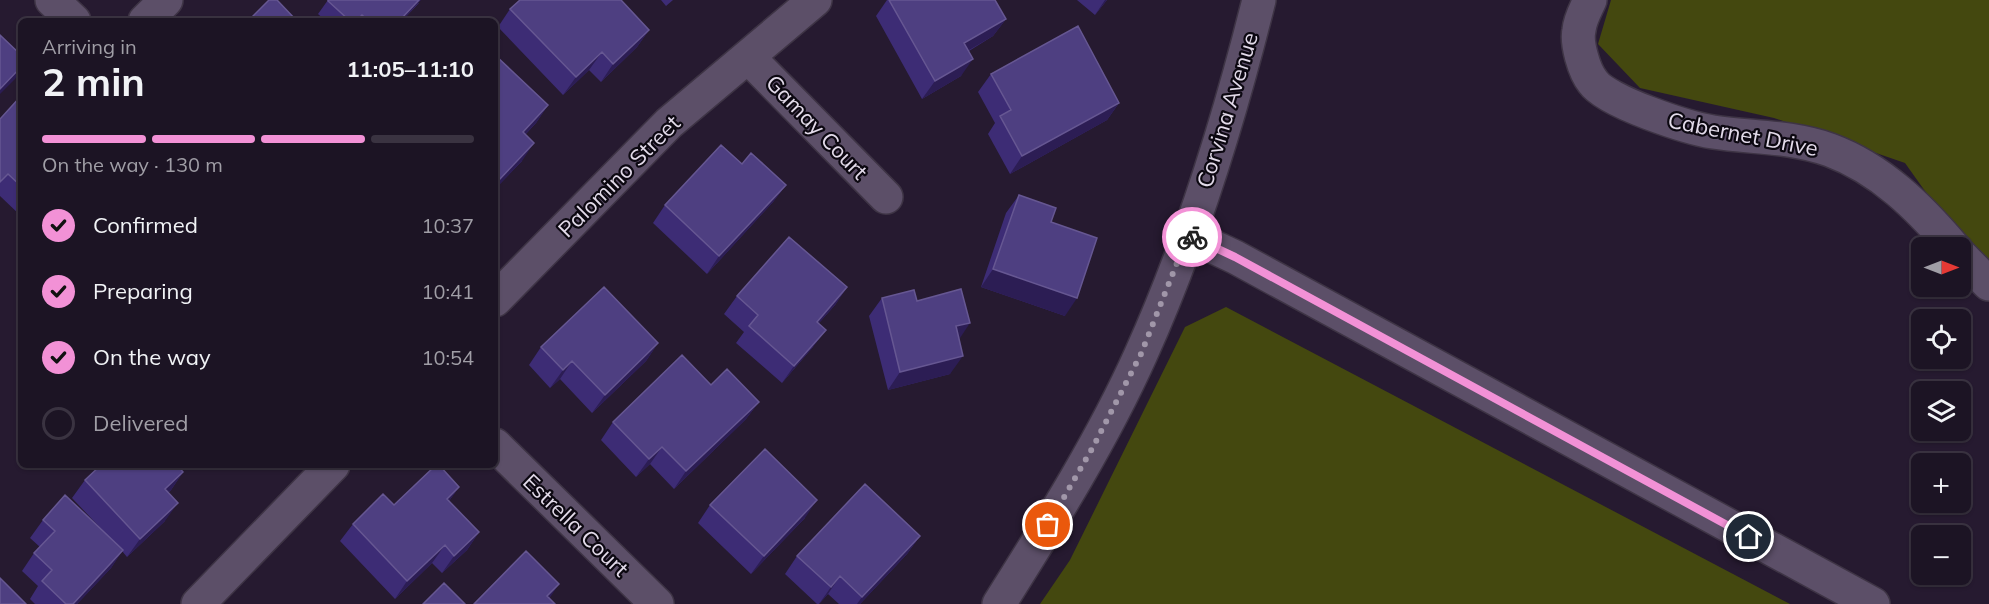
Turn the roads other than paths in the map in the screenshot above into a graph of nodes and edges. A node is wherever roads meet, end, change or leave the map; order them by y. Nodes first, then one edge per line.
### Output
1 (52, 0) edge
2 (166, 0) edge
3 (815, 0) edge
4 (1259, 0) edge
5 (1590, 0) edge
6 (71, 18) edge
7 (148, 18) edge
8 (748, 57) junction
9 (886, 197) dead end
10 (1188, 235) junction
11 (1945, 237) edge
12 (1971, 266) edge
13 (1989, 284) edge
14 (498, 297) edge
15 (498, 449) edge
16 (330, 468) edge
17 (198, 604) edge
18 (657, 604) edge
19 (999, 604) edge
20 (1873, 604) edge

1 - 6 street
2 - 7 street
3 - 8 street, Palomino Street
4 - 10 street, Corvina Avenue
5 - 11 street, Cabernet Drive
8 - 9 street, Gamay Court
8 - 14 street, Palomino Street
10 - 19 street, Corvina Avenue
10 - 20 street
12 - 13 street
15 - 18 street, Estrella Court
16 - 17 street

